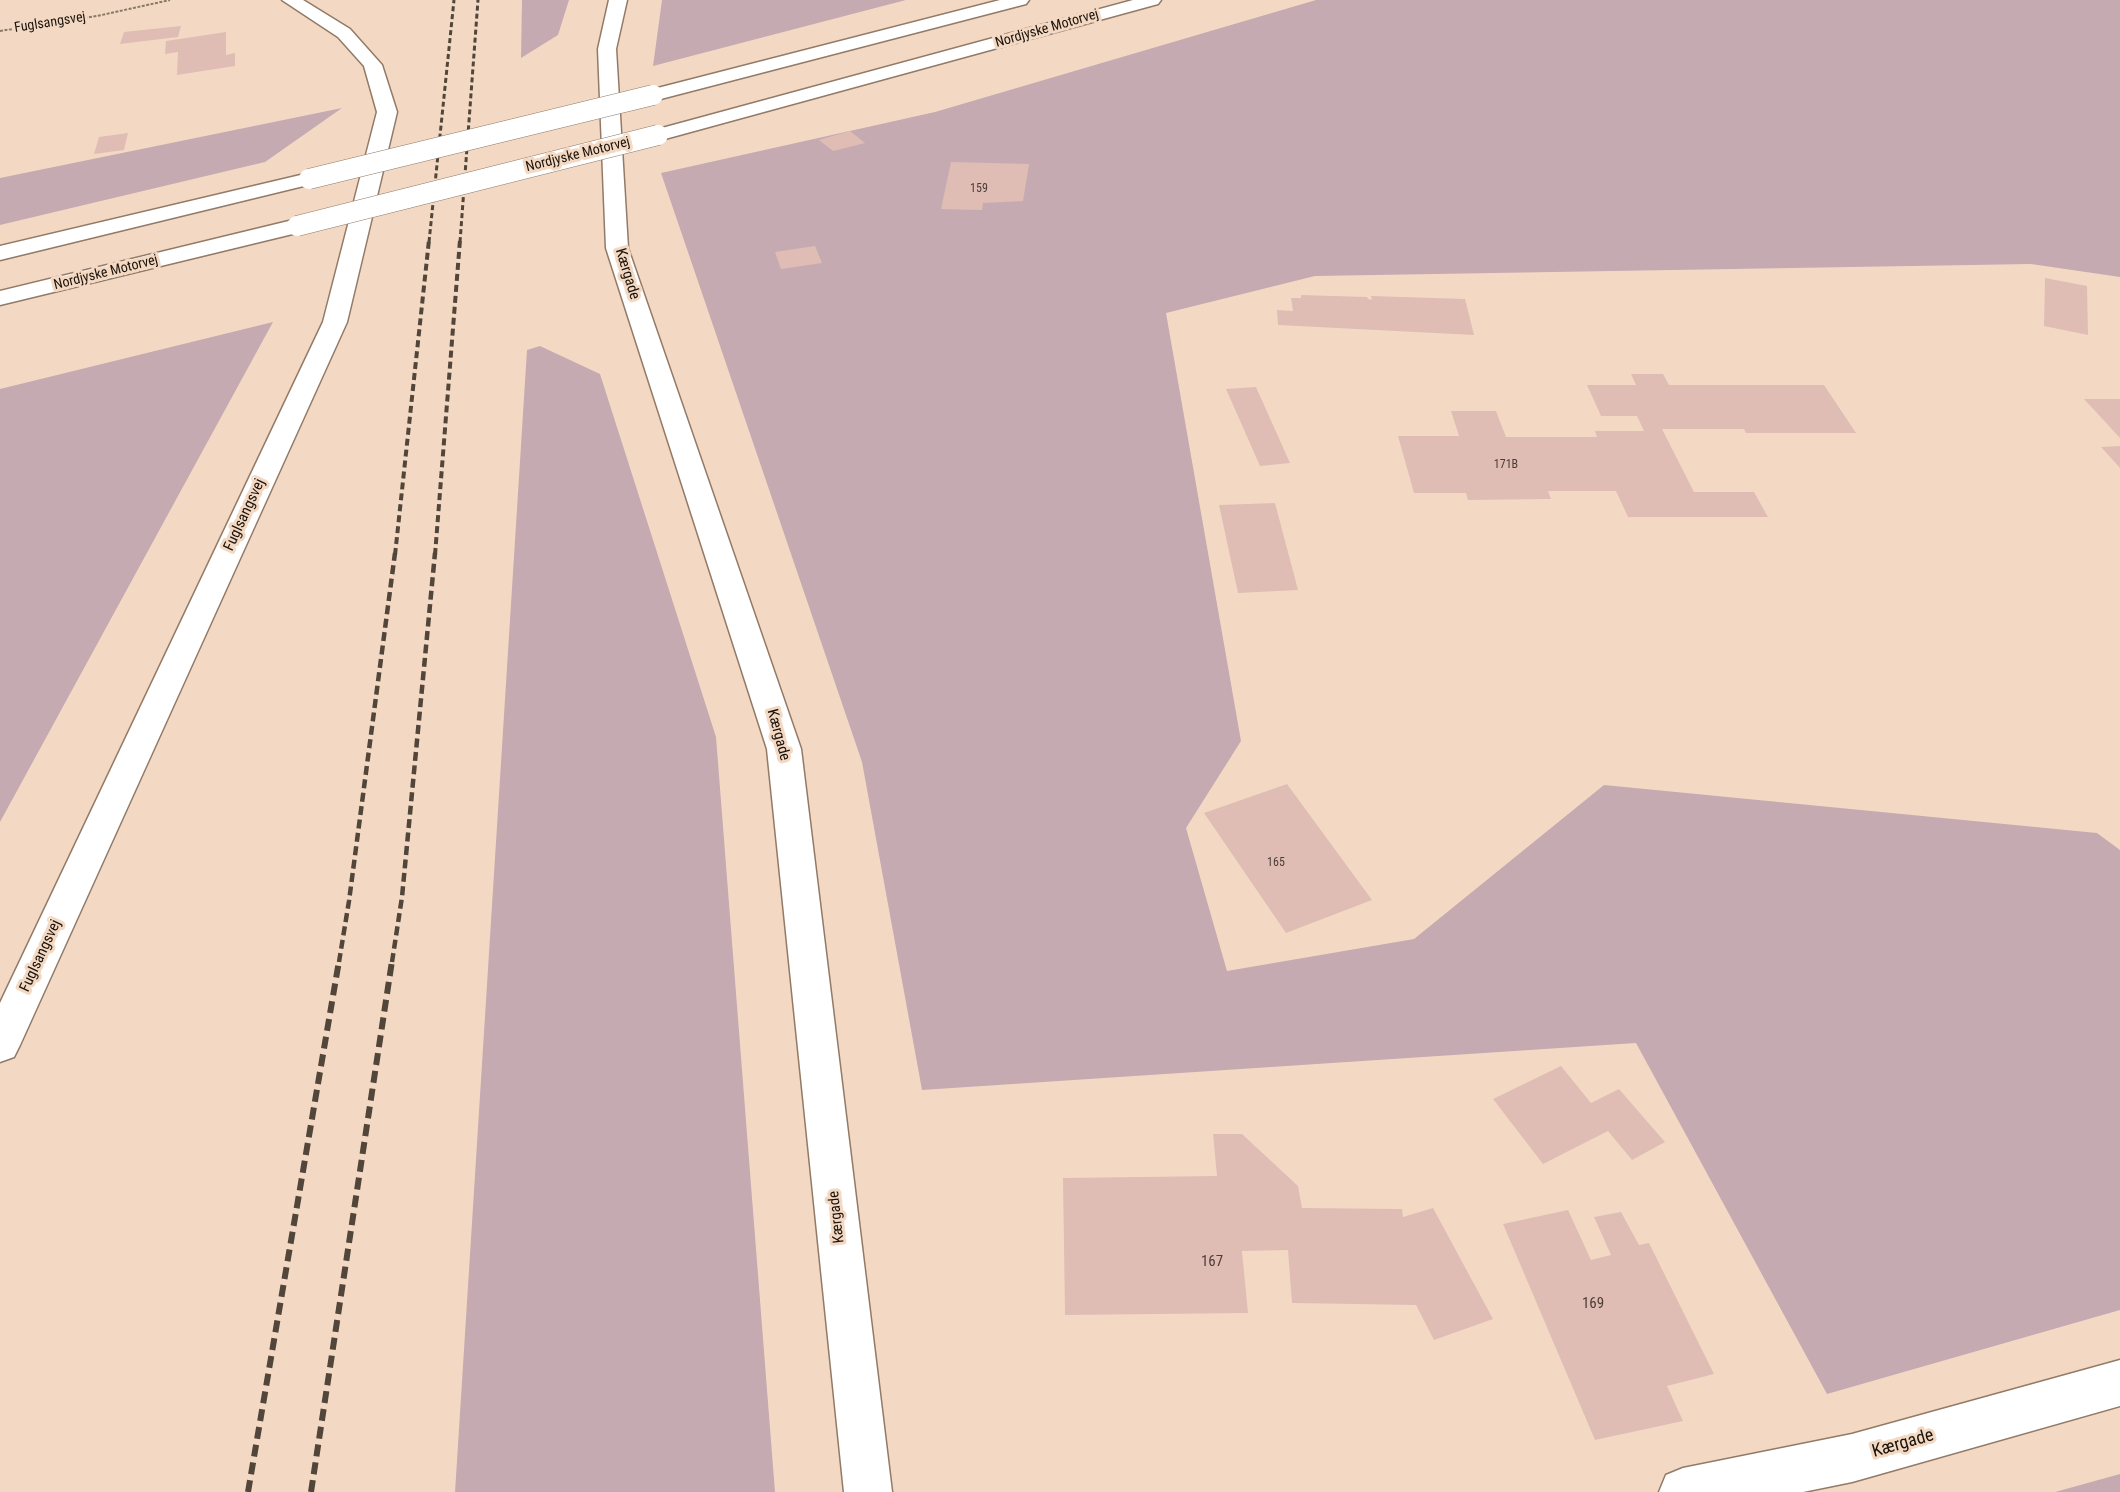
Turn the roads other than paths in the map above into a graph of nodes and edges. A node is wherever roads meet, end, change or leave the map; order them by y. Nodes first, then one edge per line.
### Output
1 (291, 0) edge
2 (618, 0) edge
3 (1020, 0) edge
4 (1152, 0) edge
5 (0, 253) edge
6 (0, 298) edge
7 (0, 1045) edge
8 (2120, 1383) edge
9 (868, 1492) edge
10 (1683, 1492) edge

1 - 7 main road, Fuglsangsvej
2 - 9 main road, Kærgade
3 - 5 main road, bridge
4 - 6 main road, Nordjyske Motorvej, bridge
8 - 10 main road, Kærgade

